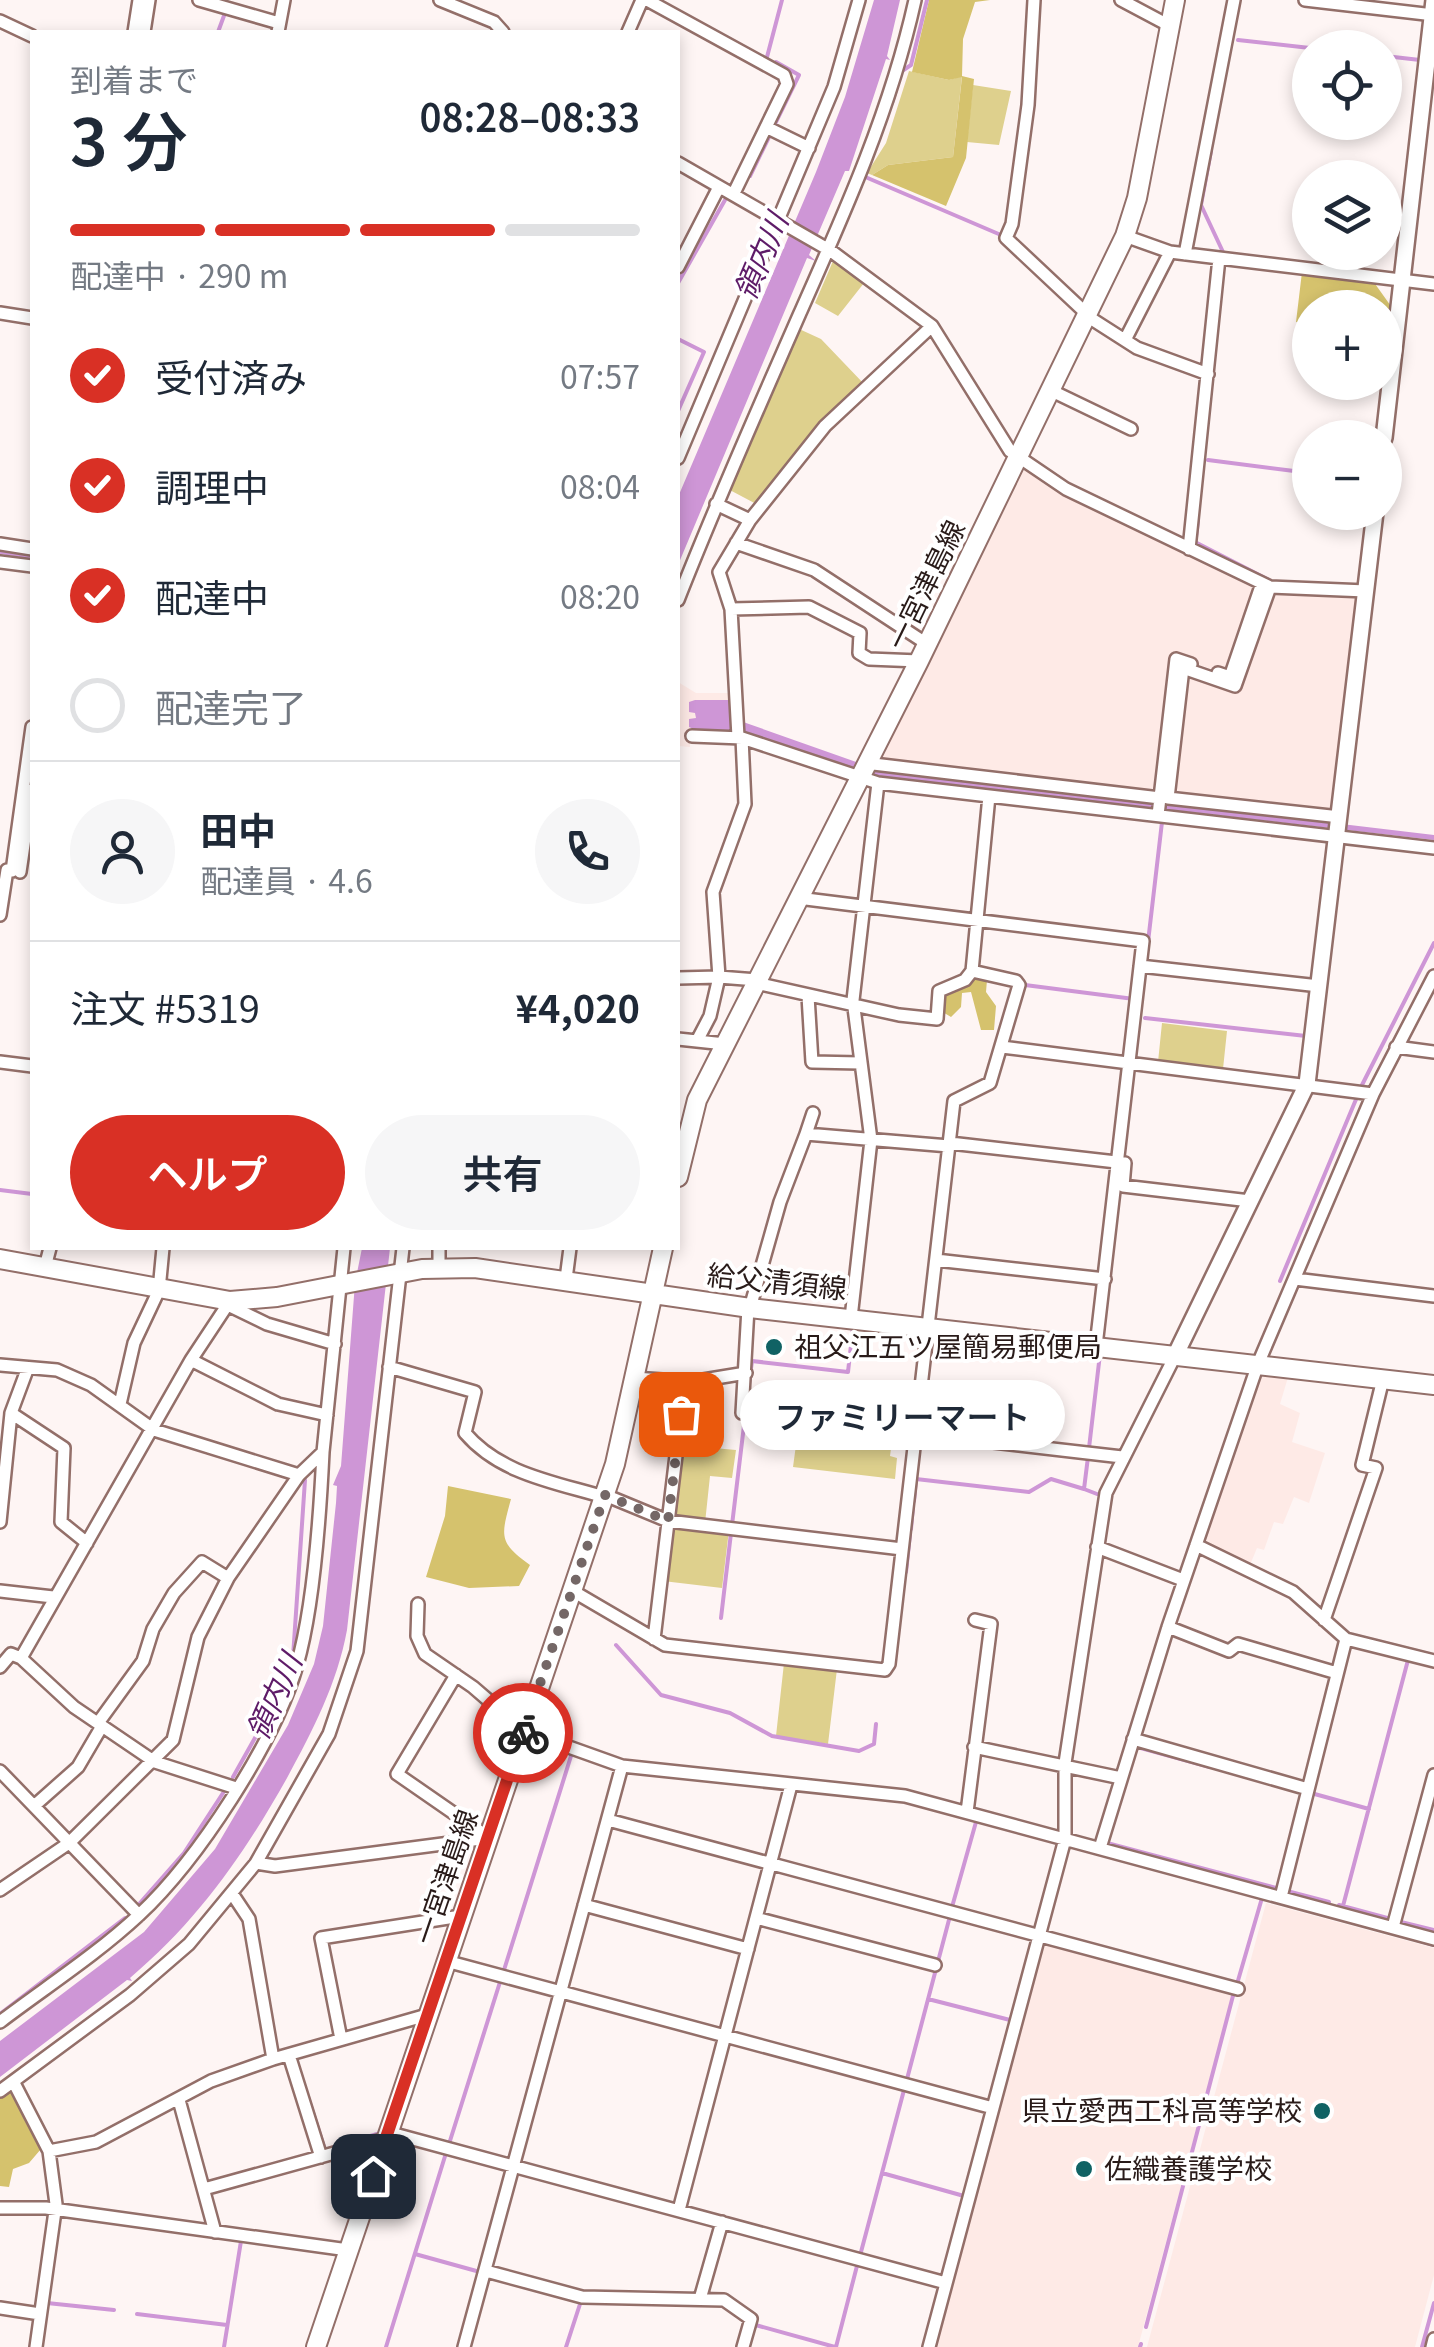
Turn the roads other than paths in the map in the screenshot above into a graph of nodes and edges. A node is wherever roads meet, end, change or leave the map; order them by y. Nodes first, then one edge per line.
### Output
1 (139, 0) edge
2 (149, 0) edge
3 (199, 0) edge
4 (284, 0) edge
5 (440, 0) edge
6 (644, 0) edge
7 (859, 0) edge
8 (915, 0) edge
9 (1034, 0) edge
10 (1121, 0) edge
11 (1175, 0) edge
12 (1234, 0) edge
13 (1305, 0) edge
14 (1433, 10) edge
15 (0, 21) edge
16 (1170, 26) junction
17 (278, 28) edge
18 (134, 30) edge
19 (144, 30) edge
20 (501, 30) edge
21 (629, 30) edge
22 (30, 35) edge
23 (766, 127) junction
24 (809, 148) junction
25 (680, 164) edge
26 (720, 187) junction
27 (734, 193) junction
28 (780, 220) junction
29 (1125, 236) junction
30 (829, 249) junction
31 (1170, 252) junction
32 (1186, 254) junction
33 (1218, 258) junction
34 (680, 263) edge
35 (1402, 280) junction
36 (1434, 284) edge
37 (0, 313) edge
38 (1088, 315) junction
39 (30, 318) edge
40 (932, 326) junction
41 (1125, 340) junction
42 (1208, 374) junction
43 (1052, 391) junction
44 (1386, 420) edge
45 (1130, 428) dead end
46 (680, 453) edge
47 (1019, 457) junction
48 (716, 504) junction
49 (750, 520) junction
50 (1373, 530) edge
51 (0, 544) edge
52 (736, 544) junction
53 (30, 549) edge
54 (1189, 549) junction
55 (0, 562) edge
56 (30, 566) edge
57 (1266, 585) junction
58 (1366, 591) junction
59 (680, 595) edge
60 (731, 609) junction
61 (923, 653) junction
62 (692, 736) dead end
63 (740, 736) junction
64 (30, 742) edge
65 (862, 769) junction
66 (878, 783) junction
67 (989, 796) junction
68 (30, 799) edge
69 (1161, 800) junction
70 (1339, 827) junction
71 (1434, 848) edge
72 (14, 871) edge
73 (798, 898) junction
74 (863, 906) junction
75 (0, 915) edge
76 (977, 919) junction
77 (1140, 966) junction
78 (972, 971) junction
79 (1434, 976) edge
80 (719, 977) junction
81 (680, 978) edge
82 (756, 981) junction
83 (1319, 986) junction
84 (808, 996) junction
85 (854, 1004) junction
86 (680, 1039) edge
87 (698, 1039) junction
88 (725, 1044) junction
89 (1002, 1047) junction
90 (1396, 1047) junction
91 (1434, 1052) edge
92 (0, 1062) edge
93 (860, 1063) junction
94 (1130, 1063) junction
95 (30, 1066) edge
96 (1308, 1084) junction
97 (1373, 1094) junction
98 (813, 1113) dead end
99 (806, 1134) junction
100 (871, 1140) junction
101 (949, 1144) junction
102 (1120, 1162) junction
103 (680, 1168) edge
104 (1250, 1202) junction
105 (50, 1250) edge
106 (163, 1250) edge
107 (344, 1250) edge
108 (403, 1250) edge
109 (439, 1250) edge
110 (570, 1250) edge
111 (663, 1250) edge
112 (0, 1259) edge
113 (936, 1260) junction
114 (439, 1267) junction
115 (45, 1268) junction
116 (398, 1274) junction
117 (1105, 1279) junction
118 (566, 1280) junction
119 (1295, 1280) junction
120 (342, 1284) junction
121 (159, 1290) junction
122 (653, 1295) junction
123 (1434, 1296) edge
124 (229, 1302) junction
125 (749, 1308) junction
126 (851, 1318) junction
127 (928, 1327) junction
128 (335, 1344) junction
129 (1096, 1346) junction
130 (1176, 1356) junction
131 (191, 1360) junction
132 (1258, 1364) junction
133 (0, 1366) edge
134 (389, 1366) junction
135 (27, 1370) junction
136 (746, 1372) junction
137 (634, 1378) junction
138 (1383, 1378) junction
139 (690, 1382) junction
140 (1434, 1385) edge
141 (120, 1404) junction
142 (12, 1413) junction
143 (327, 1415) junction
144 (154, 1430) junction
145 (916, 1433) junction
146 (323, 1452) junction
147 (1122, 1457) junction
148 (299, 1475) junction
149 (604, 1496) junction
150 (668, 1521) junction
151 (0, 1522) edge
152 (87, 1543) junction
153 (1196, 1545) junction
154 (1097, 1547) junction
155 (902, 1549) junction
156 (228, 1578) junction
157 (1184, 1580) junction
158 (571, 1590) junction
159 (0, 1591) edge
160 (53, 1597) junction
161 (418, 1604) dead end
162 (976, 1620) dead end
163 (1324, 1620) junction
164 (1168, 1627) junction
165 (654, 1638) junction
166 (1346, 1639) junction
167 (21, 1658) junction
168 (1434, 1662) edge
169 (0, 1667) edge
170 (1337, 1673) junction
171 (456, 1675) junction
172 (100, 1724) junction
173 (524, 1731) junction
174 (1133, 1739) junction
175 (974, 1747) junction
176 (155, 1762) junction
177 (1065, 1763) junction
178 (622, 1766) junction
179 (0, 1771) edge
180 (1434, 1775) edge
181 (1122, 1778) junction
182 (791, 1785) junction
183 (236, 1788) junction
184 (1308, 1789) junction
185 (34, 1806) junction
186 (967, 1812) junction
187 (608, 1820) junction
188 (488, 1838) junction
189 (1065, 1839) junction
190 (70, 1843) junction
191 (1100, 1848) junction
192 (256, 1863) junction
193 (771, 1863) junction
194 (0, 1890) edge
195 (233, 1894) junction
196 (1281, 1897) junction
197 (584, 1905) junction
198 (139, 1915) junction
199 (461, 1916) junction
200 (756, 1918) junction
201 (1393, 1928) junction
202 (1039, 1936) junction
203 (1434, 1939) edge
204 (748, 1949) junction
205 (446, 1961) junction
206 (935, 1965) dead end
207 (1238, 1989) dead end
208 (560, 1992) junction
209 (428, 2015) junction
210 (0, 2022) edge
211 (725, 2036) junction
212 (341, 2038) junction
213 (289, 2055) junction
214 (273, 2059) junction
215 (14, 2083) junction
216 (0, 2092) edge
217 (179, 2100) junction
218 (993, 2108) junction
219 (386, 2136) junction
220 (48, 2151) junction
221 (320, 2157) junction
222 (514, 2166) junction
223 (204, 2189) junction
224 (0, 2208) edge
225 (54, 2210) junction
226 (679, 2210) junction
227 (722, 2222) junction
228 (215, 2232) junction
229 (348, 2250) junction
230 (486, 2271) junction
231 (946, 2283) junction
232 (700, 2300) junction
233 (0, 2308) edge
234 (40, 2314) junction
235 (1434, 2339) edge
236 (36, 2347) edge
237 (316, 2347) edge
238 (464, 2347) edge
239 (743, 2347) edge
240 (929, 2347) edge
241 (1432, 2347) edge

1 - 18 street
2 - 19 street
3 - 17 street
4 - 17 street
5 - 20 street
6 - 21 street
6 - 23 street
7 - 24 street
8 - 30 street
9 - 38 street
10 - 16 street
11 - 16 main road, 一宮津島線
12 - 32 street
13 - 14 street
14 - 35 street
15 - 22 street
16 - 29 main road, 一宮津島線
23 - 24 street
23 - 27 street
24 - 28 street
25 - 26 street
26 - 27 street
26 - 34 street
27 - 28 street
28 - 30 street
28 - 46 street
29 - 31 street
29 - 38 main road, 一宮津島線
30 - 40 street
30 - 48 street
31 - 32 street
31 - 41 street
32 - 33 street
33 - 35 street
33 - 42 street
35 - 36 street
35 - 44 street
37 - 39 street
38 - 41 street
38 - 43 main road, 一宮津島線
40 - 47 street
40 - 49 street
41 - 42 street
42 - 54 street
43 - 45 street
43 - 47 main road, 一宮津島線
47 - 54 street
47 - 61 main road, 一宮津島線
48 - 49 street
48 - 59 street
49 - 52 street
50 - 58 street
51 - 53 street
52 - 60 street
52 - 61 street
54 - 57 street
55 - 56 street
57 - 58 street
57 - 69 street
58 - 70 street
60 - 61 street
60 - 63 street
61 - 65 main road, 一宮津島線
62 - 63 street
63 - 65 street
63 - 80 street
64 - 72 street
65 - 66 street
65 - 69 street
65 - 73 main road, 一宮津島線
66 - 67 street
66 - 74 street
67 - 69 street
67 - 76 street
68 - 72 street
69 - 70 street
69 - 70 street
70 - 71 street
70 - 83 street
72 - 75 street
73 - 74 street
73 - 82 main road, 一宮津島線
74 - 76 street
74 - 85 street
76 - 77 street
76 - 78 street
77 - 83 street
77 - 94 street
78 - 85 street
78 - 89 street
79 - 90 street
80 - 81 street
80 - 82 street
80 - 87 street
82 - 84 street
82 - 88 main road, 一宮津島線
83 - 96 street
84 - 85 street
84 - 93 street
85 - 93 street
86 - 87 street
87 - 88 street
88 - 103 main road, 一宮津島線
89 - 94 street
89 - 101 street
90 - 91 street
90 - 97 street
92 - 95 street
93 - 100 street
94 - 96 street
94 - 102 street
96 - 97 street
96 - 104 street
97 - 119 street
98 - 99 street
99 - 100 street
99 - 125 street
100 - 101 street
100 - 126 street
101 - 102 street
101 - 113 street
102 - 104 street
102 - 117 street
104 - 130 street
105 - 115 street
106 - 121 street
107 - 120 street
108 - 116 street
109 - 114 street
110 - 118 street
111 - 122 main road, 一宮津島線
112 - 115 main road, 給父清須線
113 - 117 street
113 - 127 street
114 - 116 main road, 給父清須線
114 - 118 main road, 給父清須線
115 - 121 main road, 給父清須線
116 - 120 main road, 給父清須線
116 - 134 street
117 - 129 street
118 - 122 main road, 給父清須線
119 - 123 street
119 - 132 street
120 - 124 main road, 給父清須線
120 - 128 street
121 - 124 main road, 給父清須線
121 - 141 street
122 - 125 main road, 給父清須線
122 - 137 main road, 一宮津島線
124 - 128 street
124 - 131 street
125 - 126 main road, 給父清須線
125 - 136 street
126 - 127 main road, 給父清須線
127 - 129 main road, 給父清須線
127 - 145 street
128 - 143 street
129 - 130 main road, 給父清須線
130 - 132 main road, 給父清須線
130 - 147 street
131 - 143 street
131 - 144 street
132 - 138 main road, 給父清須線
132 - 153 street
133 - 135 street
134 - 149 street
134 - 192 street
135 - 141 street
135 - 142 street
136 - 139 street
136 - 145 street
137 - 139 street
137 - 149 main road, 一宮津島線
138 - 140 main road, 給父清須線
138 - 163 street
139 - 150 street
141 - 144 street
142 - 151 street
142 - 152 street
143 - 146 street
144 - 148 street
144 - 152 street
145 - 147 street
145 - 155 street
146 - 148 street
146 - 183 street
147 - 154 street
148 - 156 street
149 - 150 street
149 - 158 main road, 一宮津島線
150 - 155 street
150 - 165 street
152 - 160 street
153 - 157 street
153 - 163 street
154 - 157 street
154 - 177 street
155 - 165 street
156 - 172 street
156 - 176 street
157 - 164 street
158 - 165 street
158 - 173 main road, 一宮津島線
159 - 160 street
160 - 167 street
161 - 171 street
162 - 175 street
163 - 166 street
164 - 170 street
164 - 174 street
166 - 168 street
166 - 170 street
167 - 169 street
167 - 172 street
170 - 184 street
171 - 173 street
171 - 188 street
172 - 176 street
172 - 185 street
173 - 178 street
173 - 188 main road, 一宮津島線
174 - 181 street
174 - 184 street
175 - 177 street
175 - 186 street
176 - 183 street
176 - 190 street
177 - 181 street
177 - 189 street
178 - 182 street
178 - 187 street
179 - 185 street
180 - 201 street
181 - 191 street
182 - 186 street
182 - 193 street
183 - 198 street
184 - 196 street
185 - 190 street
186 - 189 street
187 - 193 street
187 - 197 street
188 - 192 street
188 - 199 main road, 一宮津島線
189 - 191 street
189 - 202 street
190 - 194 street
190 - 198 street
191 - 196 street
192 - 195 street
193 - 200 street
193 - 202 street
195 - 214 street
195 - 215 street
196 - 201 street
197 - 204 street
197 - 208 street
198 - 210 street
199 - 205 main road, 一宮津島線
199 - 212 street
200 - 204 street
200 - 206 street
201 - 203 street
202 - 207 street
202 - 218 street
204 - 211 street
205 - 208 street
205 - 209 main road, 一宮津島線
208 - 211 street
208 - 222 street
209 - 212 street
209 - 219 main road, 一宮津島線
211 - 218 street
211 - 226 street
212 - 213 street
213 - 214 street
213 - 221 street
214 - 217 street
215 - 216 street
215 - 220 street
217 - 220 street
217 - 223 street
218 - 231 street
219 - 221 street
219 - 222 street
219 - 229 main road, 一宮津島線
220 - 225 street
221 - 223 street
222 - 226 street
222 - 230 street
223 - 228 street
224 - 225 street
225 - 228 street
225 - 234 street
226 - 227 street
227 - 231 street
227 - 232 street
228 - 229 street
229 - 237 main road, 一宮津島線
230 - 232 street
230 - 238 street
231 - 240 street
232 - 239 street
233 - 234 street
234 - 236 street
235 - 241 street

